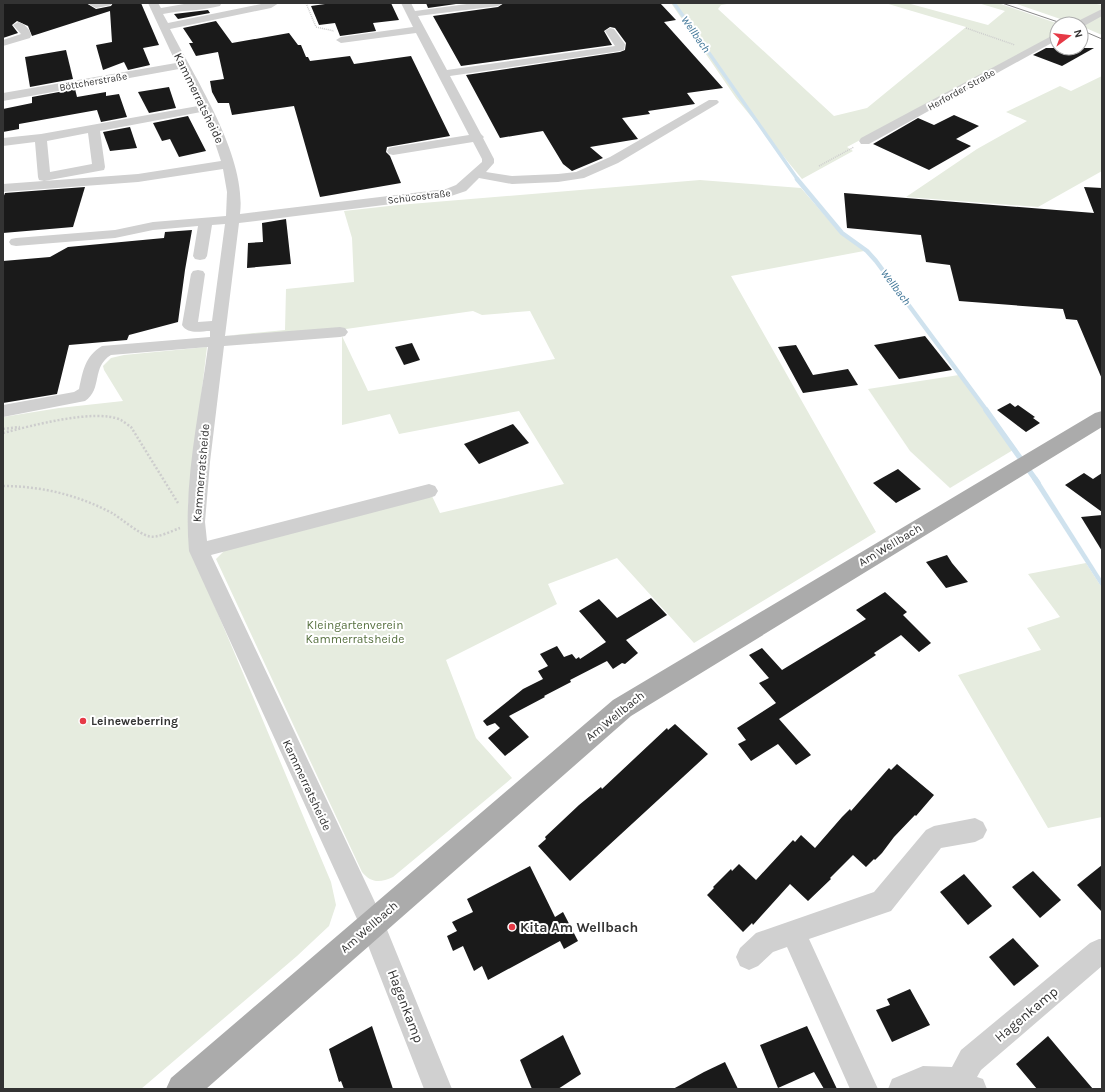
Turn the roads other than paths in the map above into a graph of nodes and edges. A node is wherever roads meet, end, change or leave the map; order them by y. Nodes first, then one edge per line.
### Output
1 (92, 3) edge
2 (107, 3) edge
3 (223, 3) edge
4 (274, 3) edge
5 (498, 3) edge
6 (155, 8) edge
7 (409, 9) edge
8 (1102, 12) edge
9 (1089, 19) edge
10 (18, 25) dead end
11 (164, 27) junction
12 (420, 29) junction
13 (610, 31) dead end
14 (339, 35) road end
15 (1049, 40) edge
16 (3, 43) edge
17 (183, 65) junction
18 (444, 74) junction
19 (111, 78) junction
20 (3, 98) edge
21 (713, 102) dead end
22 (3, 107) edge
23 (205, 108) junction
24 (93, 128) junction
25 (478, 137) junction
26 (41, 138) junction
27 (865, 141) road end
28 (3, 142) edge
29 (393, 151) dead end
30 (228, 164) junction
31 (477, 174) junction
32 (3, 188) edge
33 (232, 219) junction
34 (206, 221) junction
35 (16, 242) dead end
36 (200, 256) dead end
37 (198, 274) dead end
38 (340, 332) dead end
39 (217, 333) junction
40 (3, 411) edge
41 (1102, 418) edge
42 (429, 492) dead end
43 (199, 550) junction
44 (975, 830) dead end
45 (372, 924) junction
46 (793, 932) junction
47 (1102, 952) edge
48 (749, 957) dead end
49 (966, 1086) edge
50 (182, 1089) edge
51 (438, 1089) edge
52 (864, 1089) edge
53 (902, 1089) edge

1 - 2 street
3 - 6 street
4 - 11 street
5 - 7 street
6 - 11 street, Kammerratsheide
7 - 12 street, Schücostraße
8 - 9 street
10 - 16 street
11 - 17 street, Kammerratsheide
12 - 14 street
12 - 18 street, Schücostraße
13 - 18 street
15 - 27 street, Herforder Straße
17 - 19 street, Böttcherstraße
17 - 23 street, Kammerratsheide
18 - 25 street, Schücostraße
19 - 20 street, Böttcherstraße
19 - 22 street
21 - 31 street
23 - 24 street
23 - 30 street, Kammerratsheide
24 - 26 street
24 - 26 street
25 - 29 street
25 - 31 street, Schücostraße
26 - 28 street
30 - 32 street
30 - 33 street, Kammerratsheide
31 - 33 street, Schücostraße
33 - 34 street, Schücostraße
33 - 39 street, Kammerratsheide
34 - 35 street, Schücostraße
34 - 36 street
37 - 39 street
38 - 39 street
39 - 40 street
39 - 43 street, Kammerratsheide
41 - 45 main road, Am Wellbach
42 - 43 street
43 - 45 street, Kammerratsheide
44 - 46 street
45 - 50 main road, Am Wellbach
45 - 51 street, Hagenkamp
46 - 48 street
46 - 52 street
47 - 49 street, Hagenkamp
49 - 53 street, Hagenkamp

